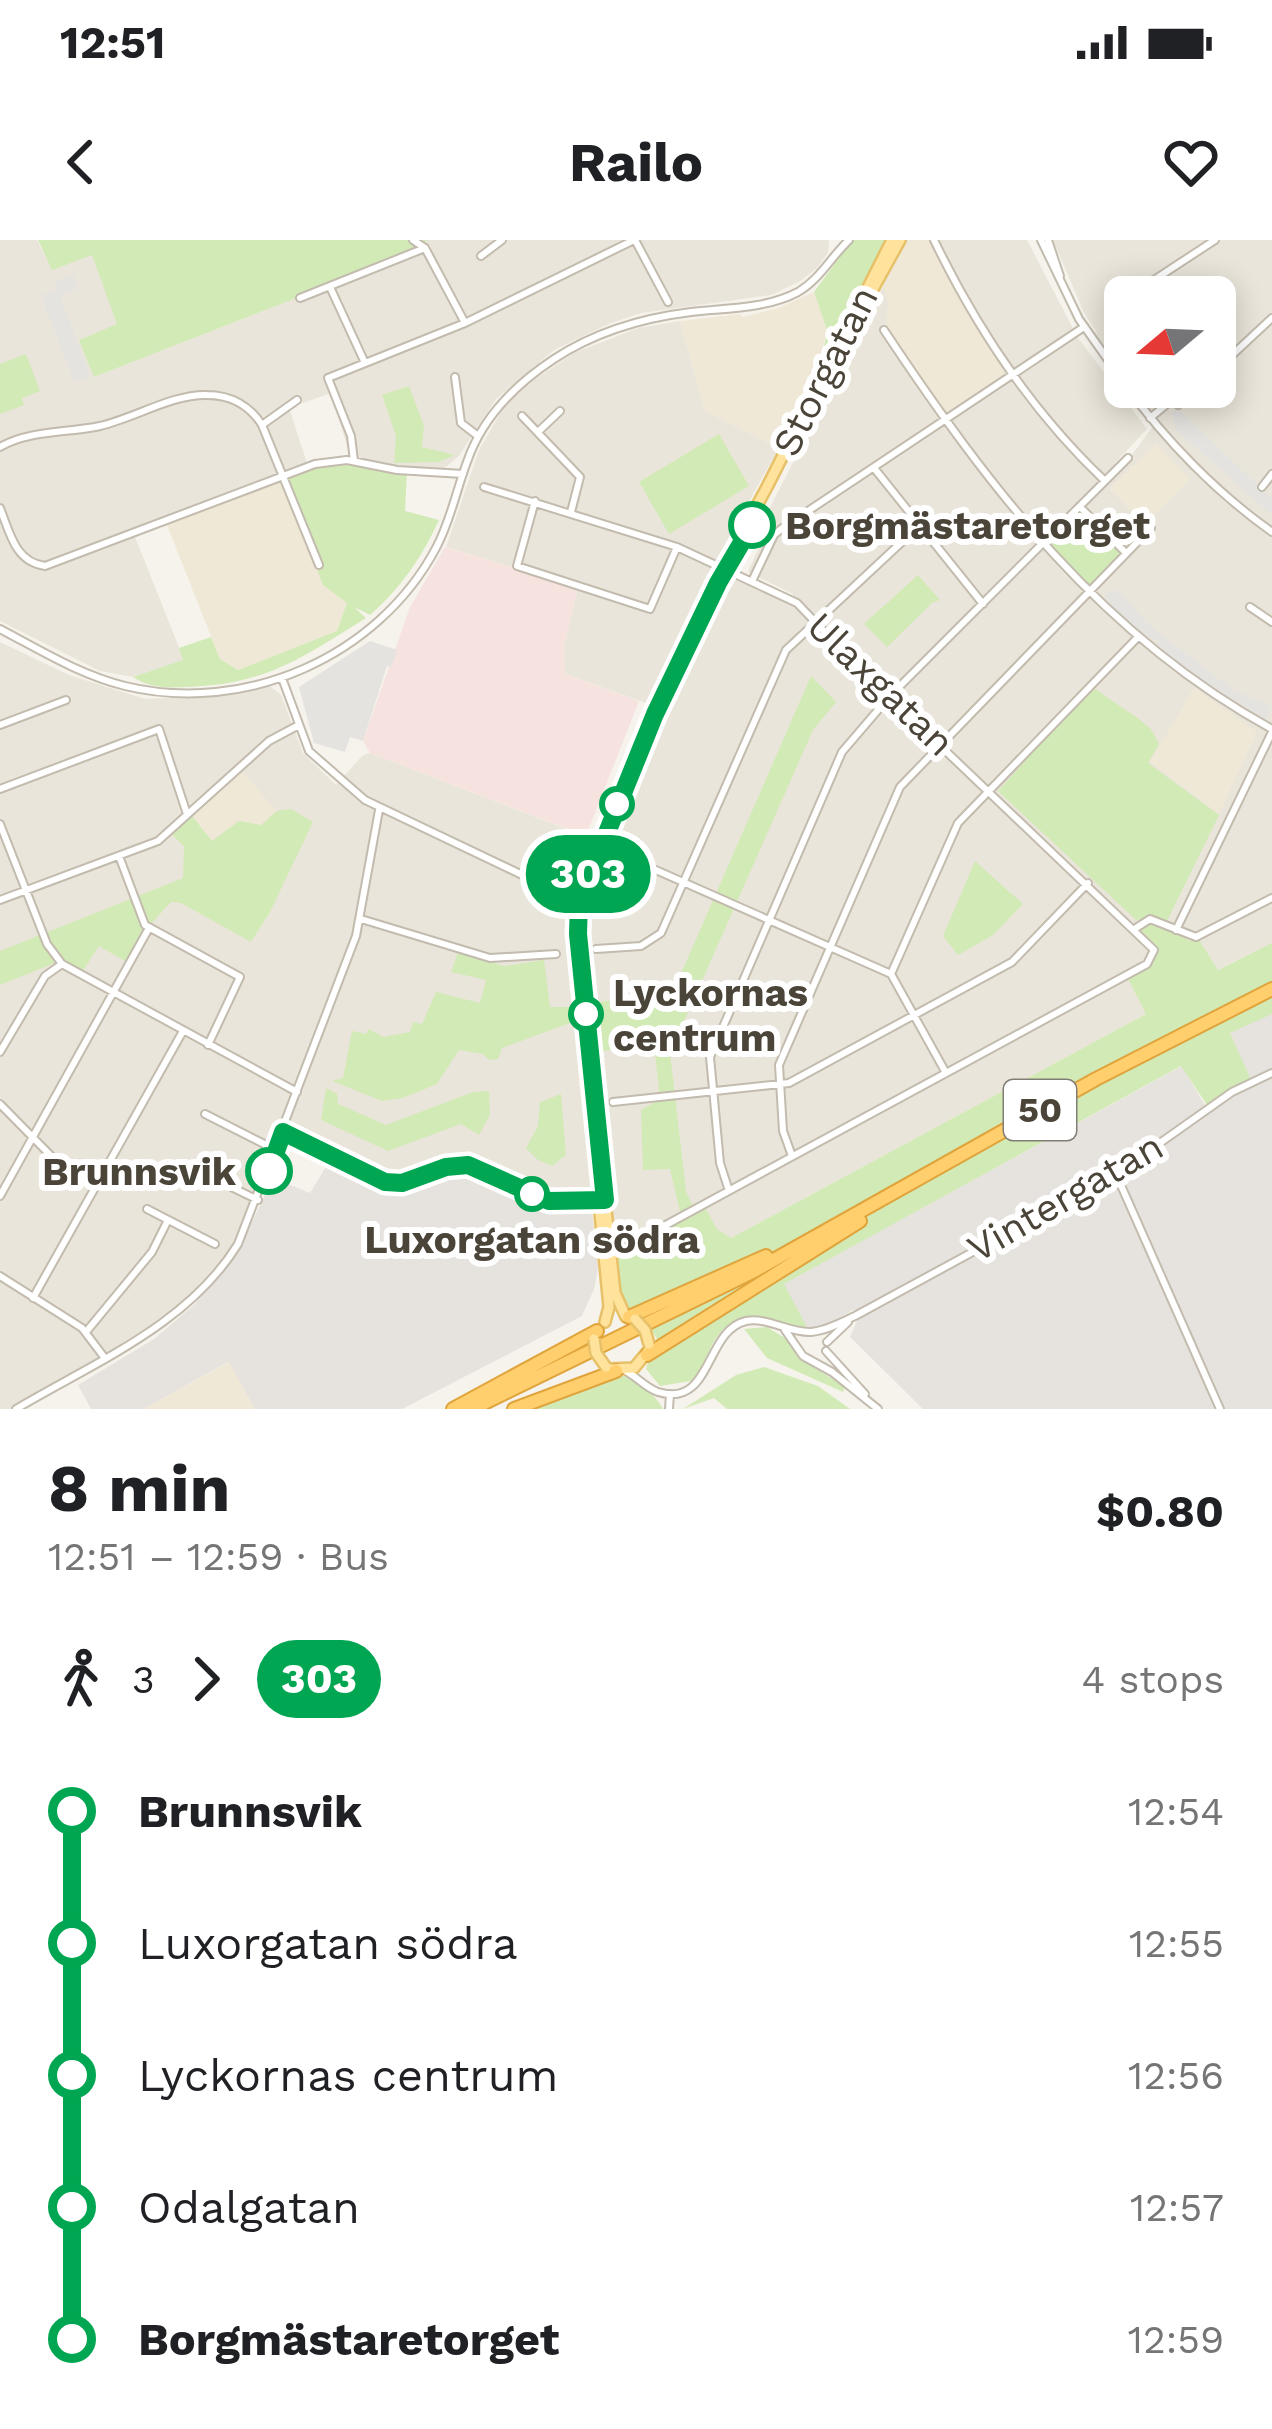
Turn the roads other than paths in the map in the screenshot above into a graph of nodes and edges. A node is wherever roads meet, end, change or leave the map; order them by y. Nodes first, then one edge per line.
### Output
1 (413, 240) edge
2 (502, 240) edge
3 (634, 240) edge
4 (834, 240) edge
5 (896, 240) edge
6 (934, 240) edge
7 (1044, 240) edge
8 (1216, 240) edge
9 (846, 242) edge
10 (425, 248) junction
11 (481, 256) dead end
12 (1161, 276) edge
13 (330, 286) junction
14 (300, 298) dead end
15 (668, 302) dead end
16 (1272, 319) edge
17 (465, 323) junction
18 (1084, 327) junction
19 (884, 330) dead end
20 (1236, 352) edge
21 (1104, 355) edge
22 (365, 364) junction
23 (1013, 374) junction
24 (455, 377) dead end
25 (297, 400) dead end
26 (1142, 408) edge
27 (1162, 408) edge
28 (560, 411) dead end
29 (522, 416) dead end
30 (1150, 418) junction
31 (945, 420) junction
32 (262, 425) junction
33 (538, 432) junction
34 (478, 436) junction
35 (0, 447) edge
36 (1128, 458) dead end
37 (354, 461) junction
38 (874, 468) junction
39 (463, 474) junction
40 (1272, 474) edge
41 (283, 475) junction
42 (1105, 481) junction
43 (484, 487) dead end
44 (1262, 487) dead end
45 (536, 501) junction
46 (1080, 507) junction
47 (0, 508) edge
48 (571, 512) junction
49 (919, 526) junction
50 (1151, 528) dead end
51 (1272, 532) edge
52 (1042, 545) junction
53 (677, 547) junction
54 (1126, 553) junction
55 (319, 565) dead end
56 (723, 568) junction
57 (752, 581) junction
58 (1089, 591) junction
59 (983, 604) junction
60 (1250, 607) dead end
61 (816, 621) junction
62 (1272, 622) edge
63 (0, 629) edge
64 (1138, 637) junction
65 (282, 678) junction
66 (890, 696) junction
67 (66, 700) dead end
68 (0, 725) edge
69 (297, 727) junction
70 (1272, 731) edge
71 (941, 743) junction
72 (0, 789) edge
73 (990, 790) junction
74 (379, 810) junction
75 (187, 814) junction
76 (0, 824) edge
77 (598, 844) junction
78 (118, 856) junction
79 (684, 882) junction
80 (1088, 883) junction
81 (28, 890) junction
82 (1272, 898) edge
83 (0, 900) edge
84 (576, 901) junction
85 (361, 919) junction
86 (769, 920) junction
87 (149, 928) junction
88 (1136, 928) junction
89 (1176, 930) junction
90 (830, 946) junction
91 (596, 949) dead end
92 (556, 954) dead end
93 (62, 964) junction
94 (247, 965) dead end
95 (891, 974) junction
96 (240, 976) junction
97 (112, 993) junction
98 (1272, 993) edge
99 (914, 1016) junction
100 (183, 1031) junction
101 (208, 1045) junction
102 (0, 1052) edge
103 (946, 1073) junction
104 (1272, 1073) edge
105 (778, 1086) junction
106 (712, 1092) junction
107 (298, 1093) junction
108 (613, 1102) dead end
109 (0, 1104) edge
110 (206, 1114) dead end
111 (283, 1132) junction
112 (34, 1139) junction
113 (276, 1150) junction
114 (792, 1156) junction
115 (184, 1164) dead end
116 (1116, 1174) junction
117 (97, 1184) junction
118 (729, 1191) junction
119 (0, 1196) edge
120 (258, 1200) junction
121 (601, 1201) junction
122 (147, 1209) dead end
123 (168, 1220) junction
124 (860, 1221) junction
125 (813, 1239) junction
126 (215, 1244) dead end
127 (628, 1245) dead end
128 (0, 1277) edge
129 (33, 1298) junction
130 (855, 1316) junction
131 (630, 1318) junction
132 (783, 1328) junction
133 (599, 1331) junction
134 (86, 1332) junction
135 (813, 1332) junction
136 (799, 1346) junction
137 (827, 1347) junction
138 (646, 1354) junction
139 (104, 1358) junction
140 (813, 1360) junction
141 (616, 1370) junction
142 (644, 1383) junction
143 (670, 1394) junction
144 (16, 1409) edge
145 (454, 1409) edge
146 (472, 1409) edge
147 (489, 1409) edge
148 (514, 1409) edge
149 (669, 1409) edge
150 (879, 1409) edge
151 (1220, 1409) edge

1 - 10 street
2 - 11 street
3 - 15 street
3 - 17 street
4 - 9 street
5 - 56 main road, Storgatan
6 - 23 street
7 - 18 street
8 - 12 street
9 - 34 street
10 - 13 street
10 - 17 street
13 - 14 street
13 - 22 street
16 - 20 street
17 - 22 street
18 - 21 street
18 - 23 street
19 - 31 street
22 - 37 street
23 - 31 street
23 - 42 street
24 - 34 street
25 - 32 street
26 - 30 street
27 - 30 street
28 - 33 street
29 - 33 street
30 - 51 street
31 - 38 street
31 - 52 street
32 - 35 street
32 - 41 street
33 - 48 street
34 - 39 street
36 - 42 street
37 - 39 street
37 - 41 street
38 - 49 street
38 - 57 street
39 - 65 street
40 - 44 street
41 - 47 street
41 - 55 street
42 - 46 street
43 - 45 street, Ulaxgatan
45 - 48 street, Ulaxgatan
45 - 53 street
46 - 52 street
46 - 54 street
48 - 53 street, Ulaxgatan
49 - 59 street
49 - 61 street
50 - 54 street
52 - 58 street
52 - 59 street
53 - 56 street, Ulaxgatan
54 - 58 street
56 - 57 street, Ulaxgatan
56 - 77 main road, Storgatan
57 - 61 street, Ulaxgatan
58 - 64 street
58 - 71 street
59 - 66 street
60 - 62 street
61 - 66 street, Ulaxgatan
61 - 79 street
63 - 65 street
64 - 70 street
64 - 73 street
65 - 69 street
66 - 71 street, Ulaxgatan
66 - 86 street
67 - 68 street
69 - 74 street
69 - 75 street
70 - 89 street
71 - 73 street, Ulaxgatan
71 - 90 street
72 - 75 street
73 - 80 street, Ulaxgatan
73 - 95 street
74 - 84 street
74 - 85 street
75 - 78 street
76 - 81 street
77 - 79 street
77 - 84 main road, Storgatan
78 - 81 street
78 - 87 street
79 - 86 street
79 - 91 street
80 - 88 street, Ulaxgatan
80 - 99 street
81 - 83 street
81 - 93 street
82 - 89 street
84 - 121 main road, Storgatan
85 - 92 street
85 - 107 street
86 - 90 street
86 - 106 street
87 - 96 street
87 - 97 street
88 - 89 street
88 - 103 street, Ulaxgatan
90 - 95 street
90 - 105 street
93 - 97 street
93 - 102 street
94 - 96 street
95 - 99 street
96 - 101 street
97 - 100 street
97 - 112 street
98 - 124 highway, 50
98 - 125 highway, 50
99 - 103 street
99 - 105 street
100 - 101 street
100 - 117 street
101 - 107 street
103 - 114 street
104 - 116 street, Vintergatan
105 - 106 street
105 - 114 street
106 - 108 street
106 - 118 street
107 - 111 street
109 - 112 street
110 - 113 street
111 - 113 street
111 - 121 street
112 - 117 street
112 - 119 street
113 - 120 street
114 - 118 street
115 - 120 street
116 - 130 street, Vintergatan
116 - 151 street
117 - 129 street
118 - 127 street
120 - 139 street
121 - 131 main road, Storgatan
121 - 133 main road, Storgatan
122 - 123 street
123 - 126 street
123 - 134 street
124 - 138 highway, 50
124 - 147 highway, 50
125 - 131 highway
125 - 146 highway, 50
128 - 129 street
129 - 134 street
130 - 135 street, Vintergatan
130 - 137 street, Vintergatan
131 - 133 main road
131 - 138 main road, bridge
132 - 135 street
132 - 136 street
132 - 143 street
133 - 141 main road, bridge
133 - 145 highway
134 - 139 street
135 - 136 street
135 - 137 street
136 - 140 street
137 - 140 street, Vintergatan
137 - 150 street
138 - 141 main road
138 - 142 street
139 - 144 street
140 - 150 street
141 - 142 street
141 - 148 highway
142 - 143 street
143 - 149 street

